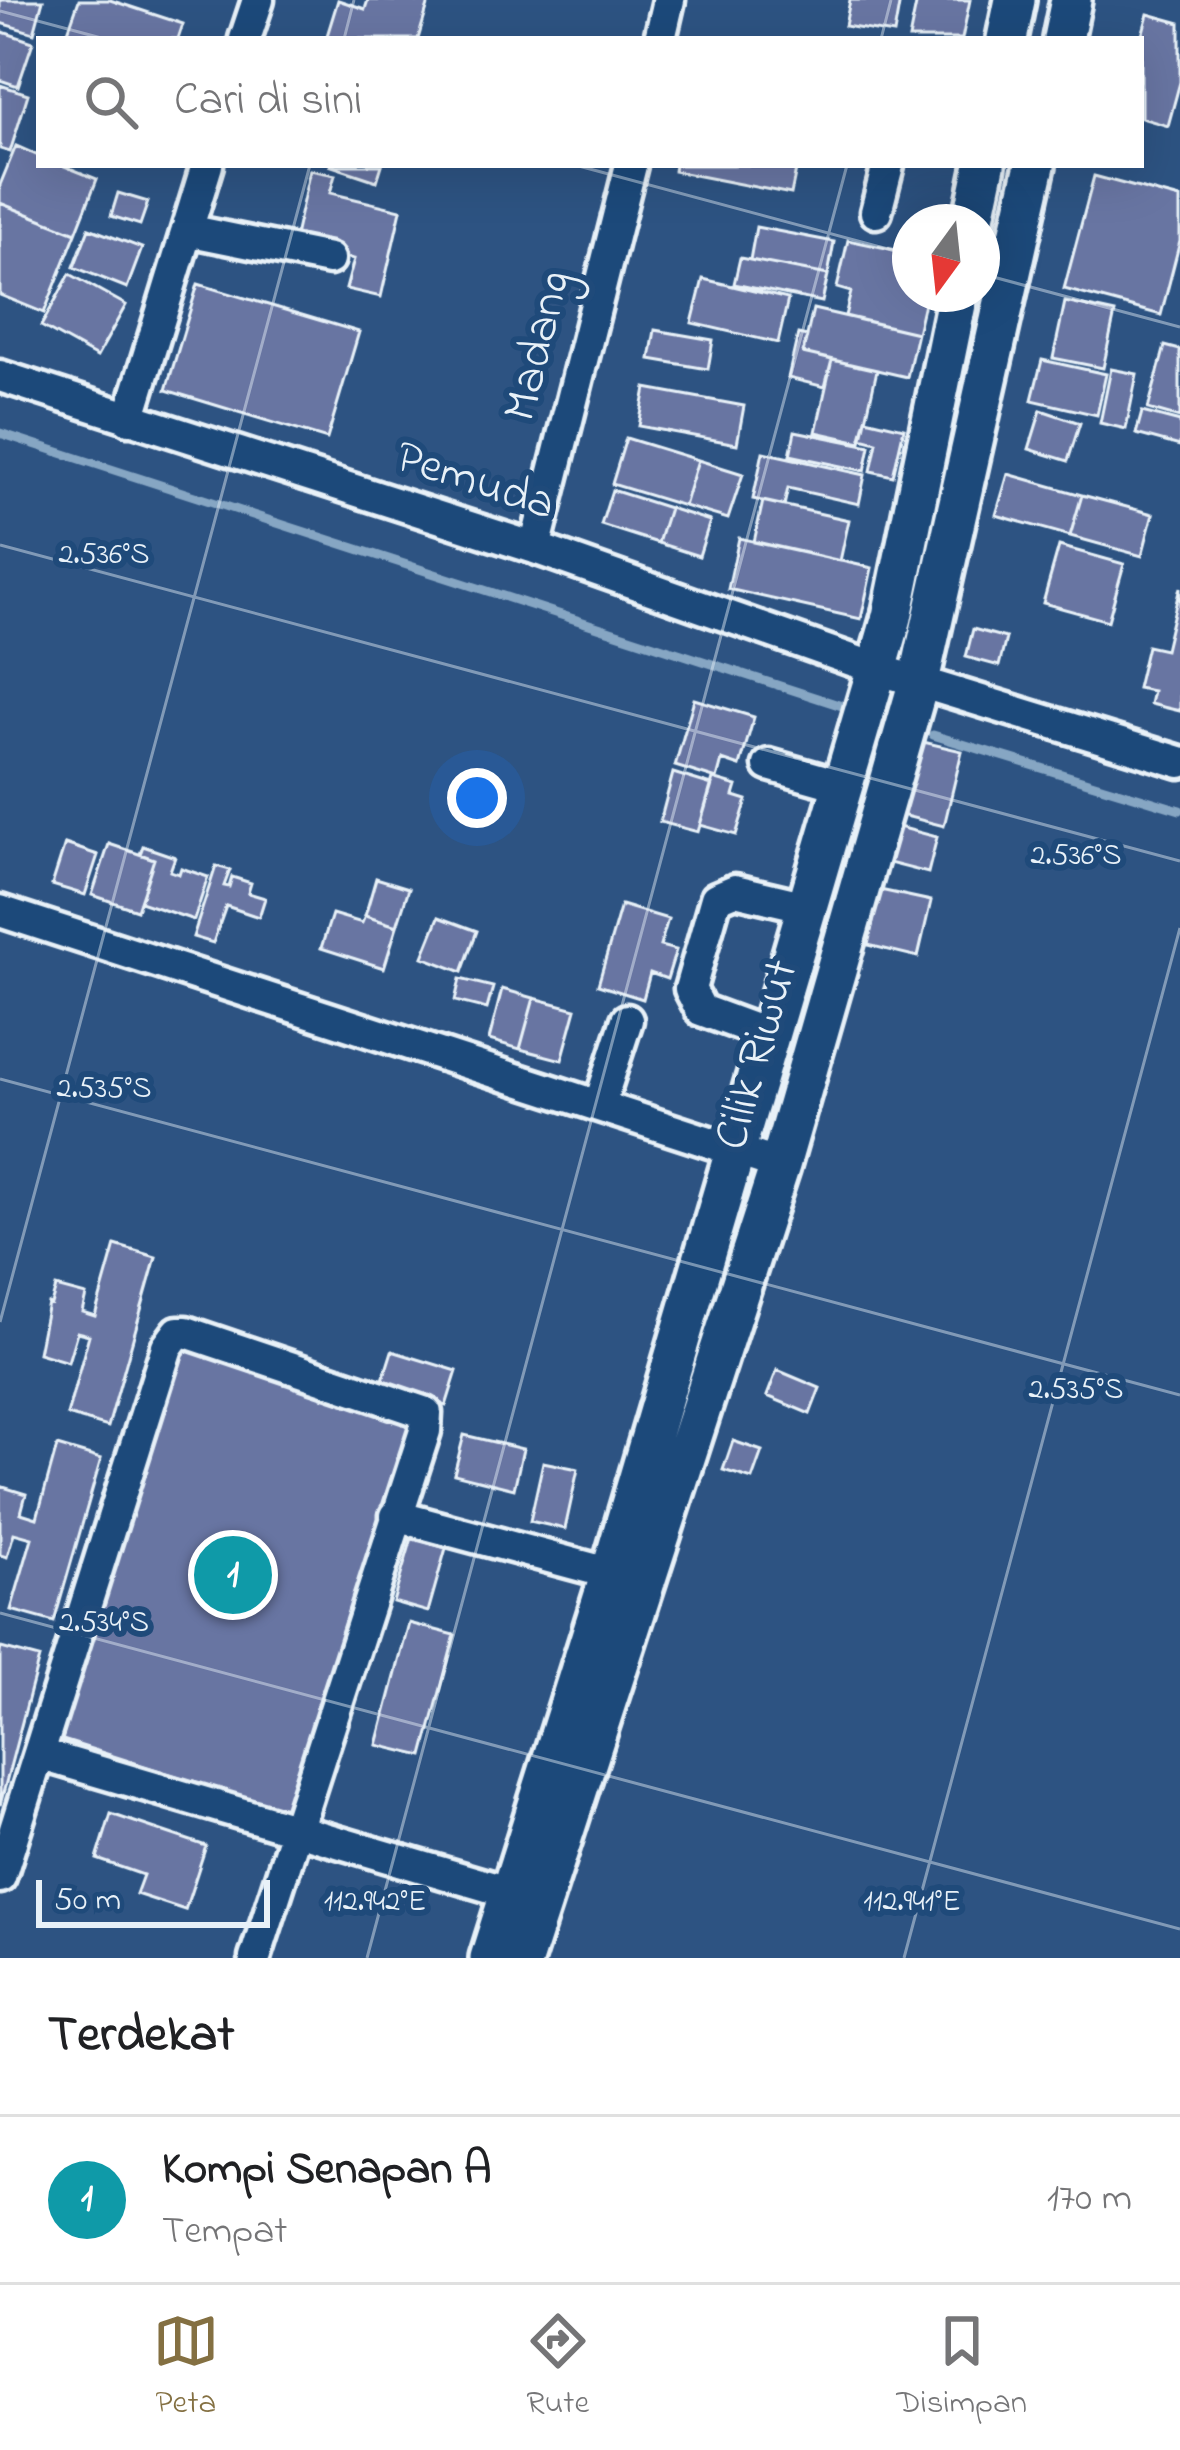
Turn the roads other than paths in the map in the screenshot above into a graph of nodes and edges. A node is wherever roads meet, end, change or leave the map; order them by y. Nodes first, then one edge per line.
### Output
1 (258, 0) edge
2 (669, 0) edge
3 (1015, 0) edge
4 (1071, 0) edge
5 (246, 36) edge
6 (661, 36) edge
7 (1008, 36) edge
8 (1064, 36) edge
9 (206, 168) edge
10 (630, 168) edge
11 (887, 168) edge
12 (984, 168) edge
13 (1034, 168) edge
14 (977, 204) edge
15 (875, 212) dead end
16 (187, 230) junction
17 (329, 259) dead end
18 (954, 312) edge
19 (0, 376) edge
20 (129, 419) junction
21 (922, 465) junction
22 (966, 473) junction
23 (535, 548) junction
24 (877, 669) junction
25 (920, 681) junction
26 (1180, 762) edge
27 (769, 765) dead end
28 (842, 786) junction
29 (807, 907) junction
30 (0, 911) edge
31 (627, 1020) dead end
32 (770, 1035) junction
33 (599, 1106) junction
34 (736, 1150) junction
35 (780, 1165) junction
36 (395, 1516) junction
37 (627, 1579) junction
38 (39, 1754) junction
39 (296, 1829) junction
40 (0, 1877) edge
41 (526, 1898) junction
42 (255, 1958) edge
43 (490, 1958) edge
44 (523, 1958) edge

1 - 5 street
2 - 6 street
3 - 7 main road
4 - 8 main road
9 - 16 street
10 - 23 street, Madang
11 - 15 street
12 - 14 main road
13 - 22 main road, Cilik Riwut
16 - 17 street
16 - 20 street
18 - 21 main road, Cilik Riwut
19 - 20 street, Pemuda
20 - 23 street, Pemuda
21 - 22 main road
21 - 24 main road, Cilik Riwut
22 - 25 main road, Cilik Riwut
23 - 24 street, Pemuda
24 - 25 street, Pemuda
24 - 28 main road, Cilik Riwut
25 - 26 street, Pemuda
25 - 35 main road, Cilik Riwut
27 - 28 street
28 - 29 main road, Cilik Riwut
29 - 32 main road, Cilik Riwut
29 - 32 street
30 - 33 street
31 - 33 street
32 - 34 main road, Cilik Riwut
33 - 34 street
34 - 35 street
34 - 37 main road, Cilik Riwut
35 - 37 main road, Cilik Riwut
36 - 37 street
36 - 38 street
36 - 39 street
37 - 41 main road, Cilik Riwut
38 - 39 street
38 - 40 street
39 - 41 street
39 - 42 street
41 - 43 main road, Cilik Riwut
41 - 44 main road, Cilik Riwut

